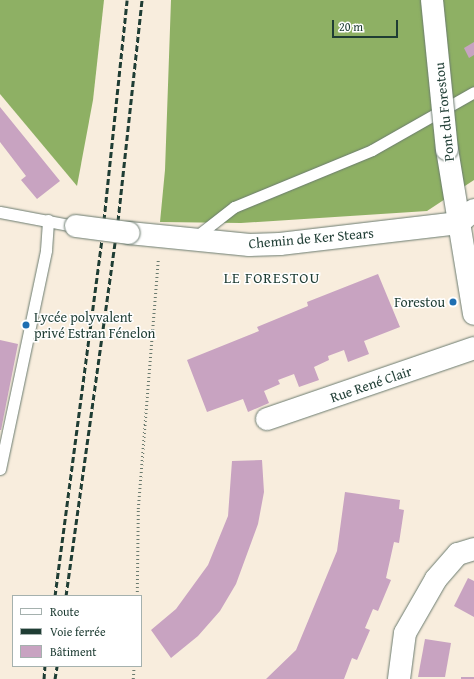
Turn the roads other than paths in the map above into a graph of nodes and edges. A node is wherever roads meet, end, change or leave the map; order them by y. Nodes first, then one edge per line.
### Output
1 (432, 0) edge
2 (474, 92) edge
3 (0, 212) edge
4 (466, 216) edge
5 (48, 220) junction
6 (73, 226) joint
7 (192, 239) junction
8 (474, 314) edge
9 (474, 348) edge
10 (267, 420) dead end
11 (0, 469) edge
12 (474, 549) edge
13 (399, 679) edge

1 - 4 street, Pont du Forestou, bridge
2 - 7 lane
3 - 5 lane
4 - 7 street, Chemin de Ker Stears
4 - 8 street, Pont du Forestou
5 - 6 lane
5 - 11 lane
6 - 7 street, Chemin de Ker Stears, bridge
9 - 10 street, Rue René Clair
12 - 13 street

